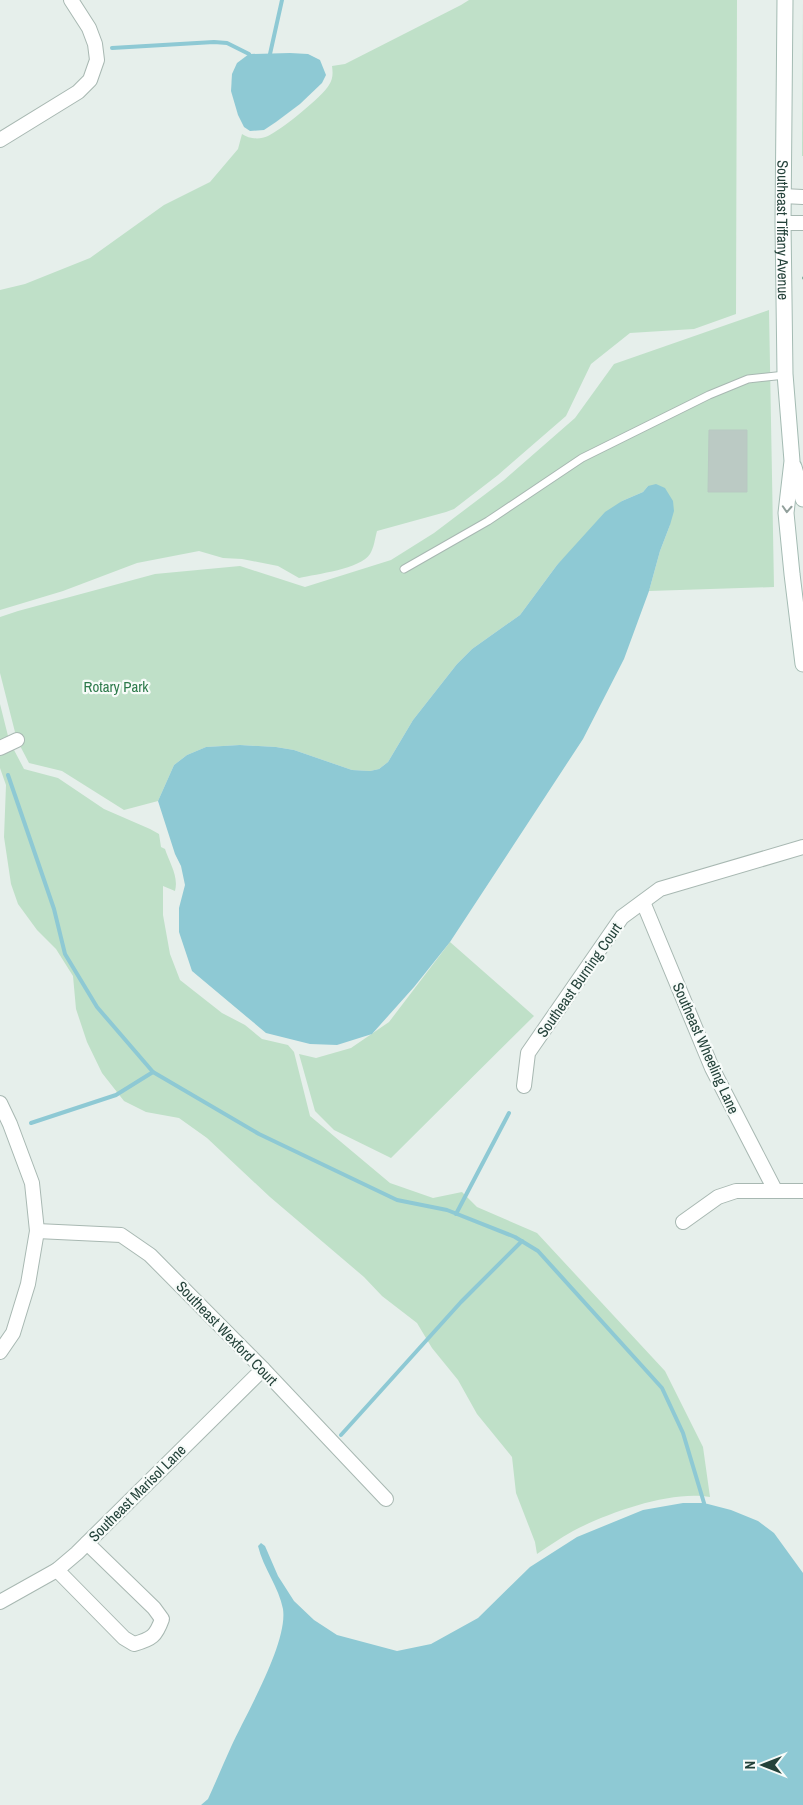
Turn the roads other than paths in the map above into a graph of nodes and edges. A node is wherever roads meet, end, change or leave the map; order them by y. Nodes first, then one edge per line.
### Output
1 (71, 0) edge
2 (785, 0) edge
3 (0, 140) edge
4 (784, 196) junction
5 (803, 197) edge
6 (784, 223) junction
7 (803, 223) edge
8 (785, 374) junction
9 (792, 461) junction
10 (803, 499) edge
11 (404, 570) dead end
12 (803, 664) edge
13 (17, 740) dead end
14 (0, 748) edge
15 (803, 847) edge
16 (643, 902) junction
17 (524, 1086) dead end
18 (0, 1104) edge
19 (775, 1190) junction
20 (803, 1191) edge
21 (683, 1222) dead end
22 (37, 1231) junction
23 (0, 1352) edge
24 (263, 1369) junction
25 (386, 1499) dead end
26 (87, 1543) junction
27 (57, 1570) junction
28 (0, 1602) edge

1 - 3 street
2 - 4 street, Southeast Tiffany Avenue
4 - 5 street
4 - 6 street, Southeast Tiffany Avenue
6 - 7 street
6 - 8 street, Southeast Tiffany Avenue
8 - 9 street, Southeast Tiffany Avenue
8 - 11 lane
9 - 10 street, Southeast Tiffany Avenue
9 -> 12 street, Southeast Tiffany Avenue
13 - 14 street
15 - 16 street, Southeast Burning Court
16 - 17 street, Southeast Burning Court
16 - 19 street, Southeast Wheeling Lane
18 - 22 street
19 - 20 street
19 - 21 street
22 - 23 street
22 - 24 street, Southeast Wexford Court
24 - 25 street, Southeast Wexford Court
24 - 26 street, Southeast Marisol Lane
26 - 27 street, Southeast Marisol Lane
26 - 27 street
27 - 28 street, Southeast Marisol Lane

